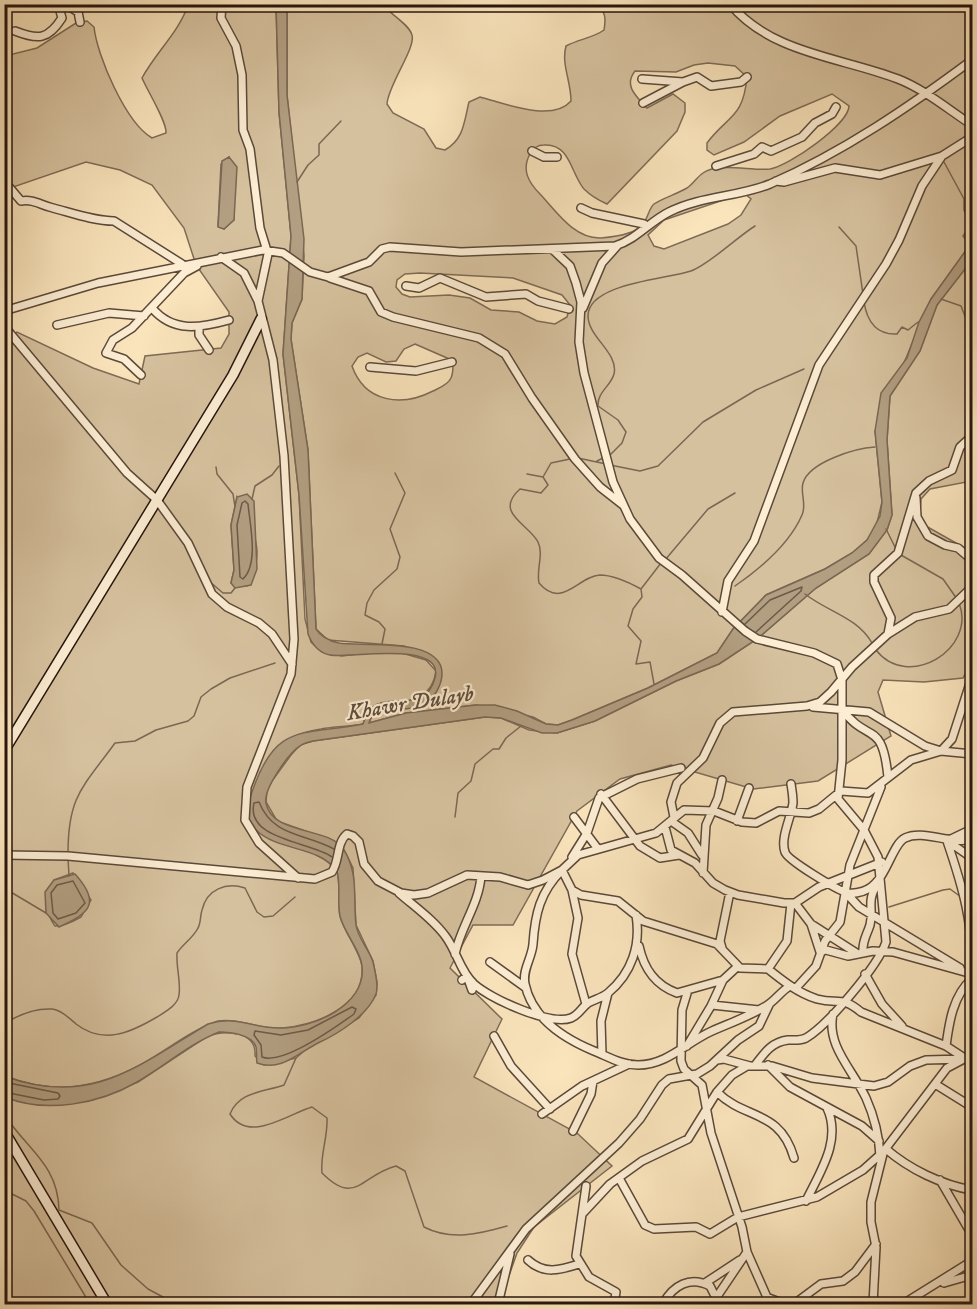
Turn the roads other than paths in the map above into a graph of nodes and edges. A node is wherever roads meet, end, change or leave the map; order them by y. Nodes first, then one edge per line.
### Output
1 (58, 4) edge
2 (65, 4) edge
3 (82, 4) edge
4 (222, 4) edge
5 (730, 4) edge
6 (78, 12) junction
7 (80, 22) dead end
8 (15, 32) dead end
9 (972, 60) edge
10 (747, 77) dead end
11 (642, 79) dead end
12 (683, 82) junction
13 (926, 95) junction
14 (643, 103) dead end
15 (836, 107) dead end
16 (972, 125) edge
17 (972, 137) edge
18 (532, 151) dead end
19 (942, 156) junction
20 (557, 157) dead end
21 (716, 166) dead end
22 (775, 181) junction
23 (10, 188) dead end
24 (581, 208) dead end
25 (644, 224) dead end
26 (618, 245) junction
27 (552, 249) junction
28 (267, 250) junction
29 (221, 257) junction
30 (182, 264) junction
31 (197, 266) dead end
32 (328, 277) junction
33 (406, 286) dead end
34 (258, 301) junction
35 (152, 308) junction
36 (569, 309) dead end
37 (4, 311) edge
38 (144, 316) junction
39 (580, 316) junction
40 (261, 319) junction
41 (229, 320) dead end
42 (4, 326) edge
43 (57, 326) dead end
44 (199, 327) junction
45 (209, 350) dead end
46 (452, 362) dead end
47 (370, 367) dead end
48 (141, 375) dead end
49 (972, 436) edge
50 (918, 490) junction
51 (157, 500) junction
52 (625, 507) junction
53 (972, 560) edge
54 (972, 587) edge
55 (722, 612) junction
56 (888, 634) junction
57 (292, 665) junction
58 (842, 680) junction
59 (972, 680) edge
60 (807, 706) junction
61 (842, 709) junction
62 (4, 751) edge
63 (941, 751) junction
64 (972, 754) edge
65 (681, 768) dead end
66 (722, 780) dead end
67 (886, 780) junction
68 (791, 784) dead end
69 (749, 788) dead end
70 (838, 793) junction
71 (602, 795) junction
72 (714, 812) junction
73 (791, 812) junction
74 (574, 817) dead end
75 (672, 819) junction
76 (737, 821) junction
77 (665, 827) junction
78 (972, 829) edge
79 (864, 830) junction
80 (587, 833) junction
81 (634, 839) junction
82 (972, 839) edge
83 (947, 841) junction
84 (598, 849) junction
85 (4, 855) edge
86 (679, 855) junction
87 (703, 857) junction
88 (892, 858) junction
89 (972, 858) edge
90 (569, 862) junction
91 (880, 863) junction
92 (562, 870) junction
93 (703, 873) junction
94 (849, 874) junction
95 (481, 876) junction
96 (881, 876) junction
97 (298, 878) junction
98 (831, 884) junction
99 (572, 890) junction
100 (397, 892) junction
101 (730, 892) junction
102 (846, 893) junction
103 (793, 903) junction
104 (871, 913) junction
105 (636, 915) junction
106 (883, 922) junction
107 (812, 924) junction
108 (831, 935) junction
109 (638, 944) junction
110 (722, 950) junction
111 (820, 952) junction
112 (883, 952) junction
113 (860, 953) junction
114 (455, 954) junction
115 (490, 962) dead end
116 (737, 967) junction
117 (768, 969) junction
118 (866, 974) junction
119 (970, 975) edge
120 (465, 978) junction
121 (723, 980) junction
122 (793, 987) junction
123 (472, 990) dead end
124 (527, 990) junction
125 (688, 990) junction
126 (608, 993) junction
127 (844, 1000) junction
128 (586, 1004) junction
129 (769, 1004) junction
130 (712, 1005) junction
131 (759, 1010) junction
132 (833, 1013) junction
133 (544, 1018) junction
134 (904, 1028) junction
135 (494, 1036) dead end
136 (946, 1047) junction
137 (683, 1049) junction
138 (602, 1054) junction
139 (968, 1059) edge
140 (715, 1061) junction
141 (972, 1063) edge
142 (629, 1064) junction
143 (753, 1065) junction
144 (768, 1065) junction
145 (691, 1075) junction
146 (593, 1081) junction
147 (857, 1082) junction
148 (935, 1084) junction
149 (717, 1092) junction
150 (972, 1107) edge
151 (827, 1108) junction
152 (550, 1109) junction
153 (707, 1112) junction
154 (542, 1114) dead end
155 (4, 1131) edge
156 (573, 1131) dead end
157 (879, 1141) junction
158 (883, 1152) junction
159 (794, 1158) dead end
160 (619, 1178) junction
161 (940, 1180) junction
162 (586, 1186) dead end
163 (972, 1191) edge
164 (806, 1201) junction
165 (583, 1213) junction
166 (738, 1217) junction
167 (972, 1235) edge
168 (876, 1244) junction
169 (511, 1252) junction
170 (747, 1252) junction
171 (528, 1260) dead end
172 (972, 1261) edge
173 (579, 1264) junction
174 (972, 1275) edge
175 (705, 1283) junction
176 (939, 1284) junction
177 (921, 1295) junction
178 (714, 1301) edge
179 (769, 1302) edge
180 (107, 1305) edge
181 (471, 1305) edge
182 (498, 1305) edge
183 (614, 1305) edge
184 (663, 1305) edge
185 (785, 1305) edge
186 (794, 1305) edge
187 (873, 1305) edge
188 (903, 1305) edge
189 (919, 1305) edge

1 - 8 street
2 - 6 street
3 - 6 street
4 - 28 street
5 - 13 street
6 - 7 street
9 - 13 street
10 - 12 street
11 - 12 street
12 - 14 street
13 - 16 street
13 - 22 street
15 - 21 street
17 - 19 street
18 - 20 street
19 - 22 street
19 - 55 street
22 - 26 street
23 - 30 street
24 - 25 street
26 - 27 street
26 - 39 street
27 - 32 street
27 - 39 street
28 - 29 street
28 - 32 street
28 - 34 street
29 - 30 street
29 - 34 street
30 - 37 street
31 - 35 street
32 - 52 street
33 - 36 street
34 - 40 street
35 - 38 street
35 - 44 street
38 - 43 street
38 - 48 street
39 - 52 street
40 - 51 main road
40 - 57 street
41 - 44 street
42 - 51 street
44 - 45 street
46 - 47 street
49 - 50 street
50 - 53 street
50 - 56 street
51 - 57 street
51 - 62 main road
52 - 55 street
54 - 56 street
55 - 58 street
56 - 58 street
57 - 97 street
58 - 60 street
58 - 61 street
59 - 63 street
60 - 61 street
60 - 75 street
61 - 63 street
61 - 67 street
61 - 70 street
63 - 64 street
63 - 67 street
65 - 71 street
66 - 72 street
67 - 70 street
67 - 79 street
68 - 73 street
69 - 76 street
70 - 73 street
70 - 79 street
71 - 80 street
71 - 81 street
72 - 75 street
72 - 76 street
72 - 87 street
73 - 76 street
73 - 98 street
74 - 80 street
75 - 77 street
75 - 87 street
77 - 81 street
77 - 86 street
78 - 83 street
79 - 91 street
79 - 94 street
80 - 84 street
80 - 90 street
81 - 84 street
81 - 86 street
82 - 83 street
83 - 88 street
83 - 89 street
83 - 119 street
84 - 90 street
85 - 97 street
86 - 93 street
87 - 93 street
88 - 91 street
88 - 96 street
90 - 92 street
91 - 94 street
91 - 96 street
92 - 95 street
92 - 99 street
92 - 124 street
93 - 101 street
94 - 98 street
94 - 102 street
95 - 100 street
95 - 114 street
96 - 102 street
96 - 104 street
96 - 106 street
97 - 100 street
98 - 102 street
98 - 103 street
99 - 105 street
99 - 128 street
100 - 114 street
101 - 103 street
101 - 110 street
102 - 104 street
102 - 108 street
103 - 107 street
103 - 117 street
104 - 106 street
104 - 113 street
105 - 109 street
105 - 110 street
106 - 112 street
106 - 119 street
107 - 108 street
107 - 111 street
108 - 111 street
108 - 113 street
109 - 125 street
109 - 126 street
110 - 116 street
111 - 113 street
111 - 122 street
112 - 113 street
112 - 118 street
112 - 119 street
114 - 120 street
115 - 124 street
116 - 117 street
116 - 121 street
117 - 122 street
118 - 127 street
118 - 134 street
119 - 136 street
120 - 123 street
120 - 133 street
121 - 125 street
121 - 130 street
122 - 127 street
122 - 129 street
124 - 133 street
125 - 137 street
126 - 128 street
126 - 138 street
127 - 132 street
127 - 134 street
128 - 133 street
129 - 131 street
129 - 140 street
130 - 131 street
130 - 137 street
131 - 137 street
132 - 143 street
132 - 147 street
133 - 138 street
134 - 136 street
135 - 152 street
136 - 139 street
137 - 142 street
137 - 145 street
138 - 142 street
139 - 141 street
139 - 147 street
139 - 148 street
140 - 143 street
140 - 145 street
142 - 146 street
143 - 144 street
143 - 149 street
144 - 147 street
144 - 151 street
145 - 153 street
145 - 169 street
146 - 152 street
146 - 156 street
147 - 157 street
148 - 150 street
148 - 158 street
149 - 153 street
149 - 159 street
151 - 157 street
151 - 164 street
152 - 154 street
153 - 160 street
153 - 166 street
155 - 180 main road
157 - 158 street
158 - 161 street
158 - 164 street
158 - 168 street
160 - 165 street
160 - 166 street
161 - 163 street
161 - 167 street
162 - 165 street
164 - 166 street
165 - 173 street
166 - 170 street
168 - 186 street
168 - 187 street
169 - 181 street
169 - 182 street
170 - 175 street
170 - 178 street
170 - 179 street
171 - 173 street
172 - 176 street
173 - 183 street
174 - 176 street
175 - 178 street
175 - 184 street
176 - 177 street
177 - 188 street
177 - 189 street
179 - 185 street

